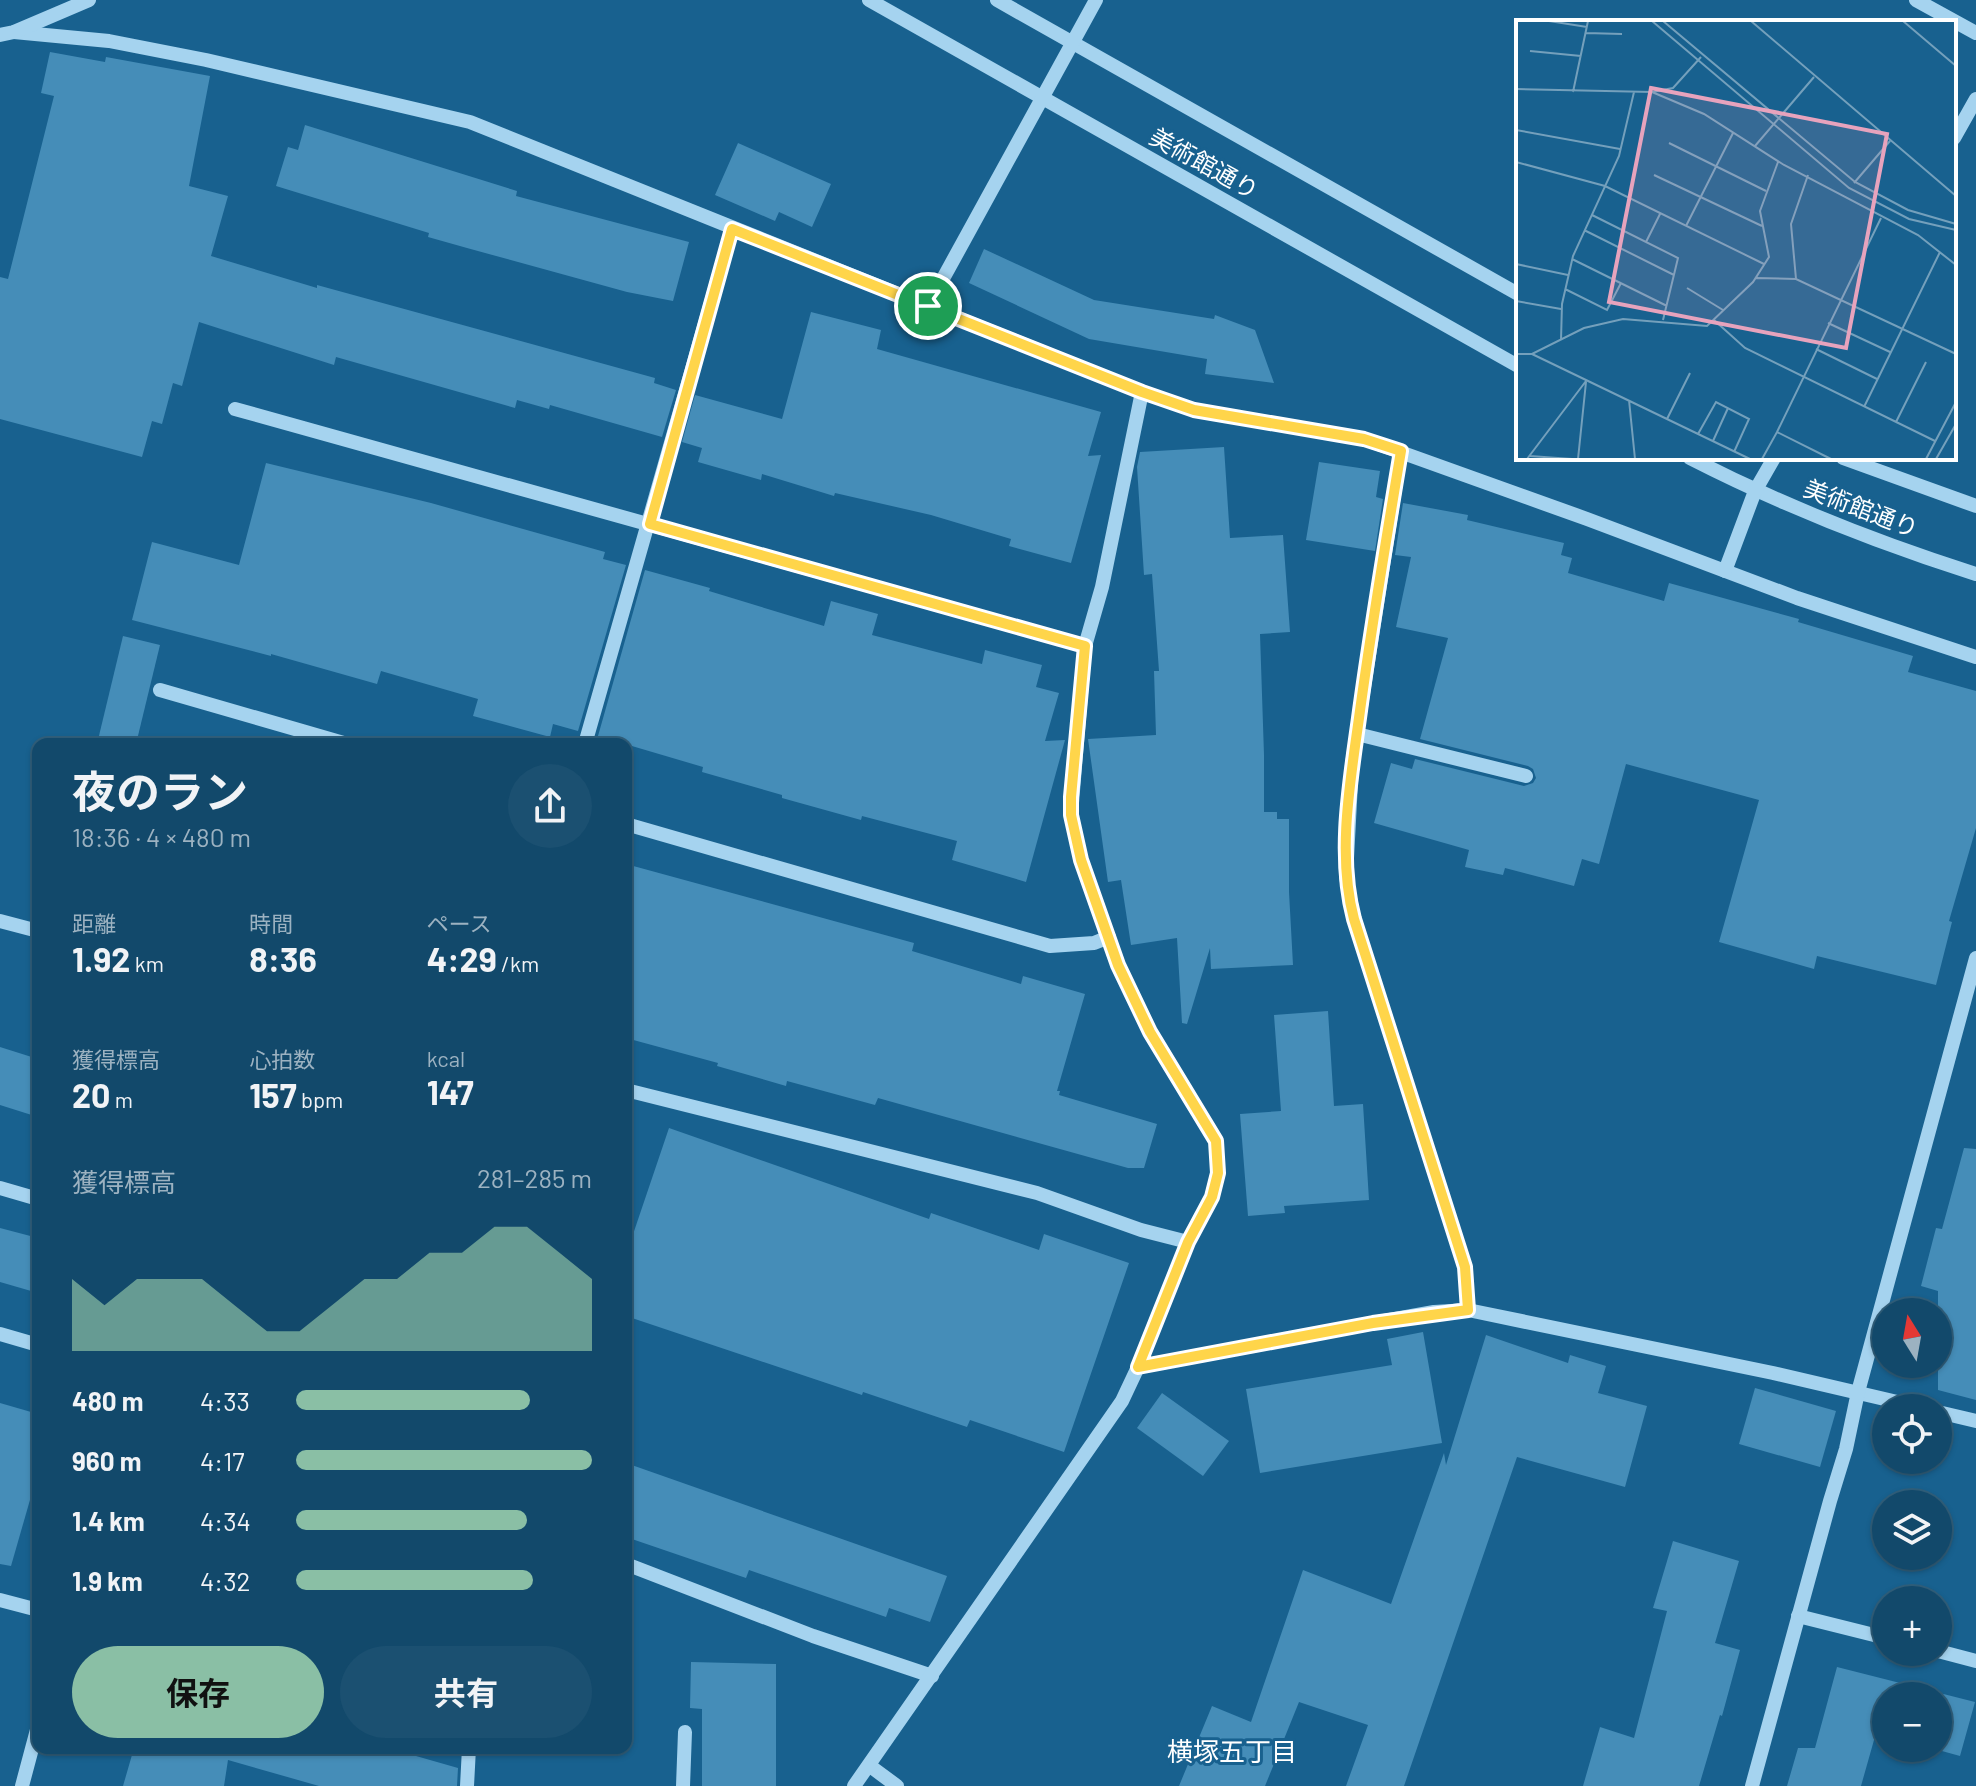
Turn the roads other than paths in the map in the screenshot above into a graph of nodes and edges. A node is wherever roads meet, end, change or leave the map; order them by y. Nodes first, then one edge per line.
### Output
1 (89, 0) edge
2 (869, 0) edge
3 (997, 0) edge
4 (1096, 0) edge
5 (1916, 0) edge
6 (1952, 20) edge
7 (1956, 22) edge
8 (1976, 33) edge
9 (7, 34) edge
10 (1072, 42) junction
11 (1041, 97) junction
12 (1976, 99) edge
13 (1956, 134) edge
14 (732, 229) junction
15 (1516, 293) edge
16 (928, 306) junction
17 (1516, 365) edge
18 (1142, 392) junction
19 (235, 409) dead end
20 (1401, 451) junction
21 (1694, 460) edge
22 (1773, 460) edge
23 (1849, 460) edge
24 (1755, 491) junction
25 (1976, 506) edge
26 (650, 524) junction
27 (1725, 571) junction
28 (1976, 574) edge
29 (1085, 646) junction
30 (1976, 657) edge
31 (160, 690) dead end
32 (1357, 734) junction
33 (326, 738) edge
34 (587, 738) edge
35 (1526, 776) dead end
36 (632, 826) edge
37 (0, 921) edge
38 (32, 929) edge
39 (1109, 937) junction
40 (1976, 958) edge
41 (632, 1092) edge
42 (0, 1188) edge
43 (32, 1197) edge
44 (1188, 1242) junction
45 (1468, 1310) junction
46 (0, 1334) edge
47 (32, 1343) edge
48 (1138, 1367) junction
49 (1858, 1392) junction
50 (1872, 1395) edge
51 (1952, 1415) edge
52 (1976, 1421) edge
53 (632, 1566) edge
54 (0, 1600) edge
55 (32, 1608) edge
56 (1798, 1616) junction
57 (1872, 1634) edge
58 (1952, 1655) edge
59 (1976, 1661) edge
60 (932, 1676) junction
61 (685, 1732) dead end
62 (32, 1748) edge
63 (469, 1754) edge
64 (870, 1766) junction
65 (22, 1786) edge
66 (467, 1786) edge
67 (683, 1786) edge
68 (854, 1786) edge
69 (897, 1786) edge
70 (1752, 1786) edge

1 - 9 street
2 - 11 street, 美術館通り
3 - 10 street, 美術館通り
4 - 10 street
5 - 6 street
7 - 8 street
9 - 14 street
10 - 11 street
10 - 15 street, 美術館通り
11 - 16 street
11 - 17 street, 美術館通り
12 - 13 street
14 - 16 street
14 - 26 street
16 - 18 street
18 - 20 street
18 - 29 street
19 - 26 street
20 - 27 street
20 - 32 street
21 - 24 street, 美術館通り
22 - 24 street
23 - 25 street, 美術館通り
24 - 27 street
24 - 28 street, 美術館通り
26 - 29 street
26 - 34 street
27 - 30 street
29 - 39 street
31 - 33 street
32 - 35 street
32 - 45 street
36 - 39 street
37 - 38 street
39 - 44 street
40 - 49 street
41 - 44 street
42 - 43 street
44 - 48 street
45 - 48 street
45 - 49 street
46 - 47 street
48 - 60 street
49 - 50 street
49 - 56 street
51 - 52 street
53 - 60 street
54 - 55 street
56 - 57 street
56 - 70 street
58 - 59 street
60 - 64 street
61 - 67 street
62 - 65 street
63 - 66 street
64 - 68 street
64 - 69 street

